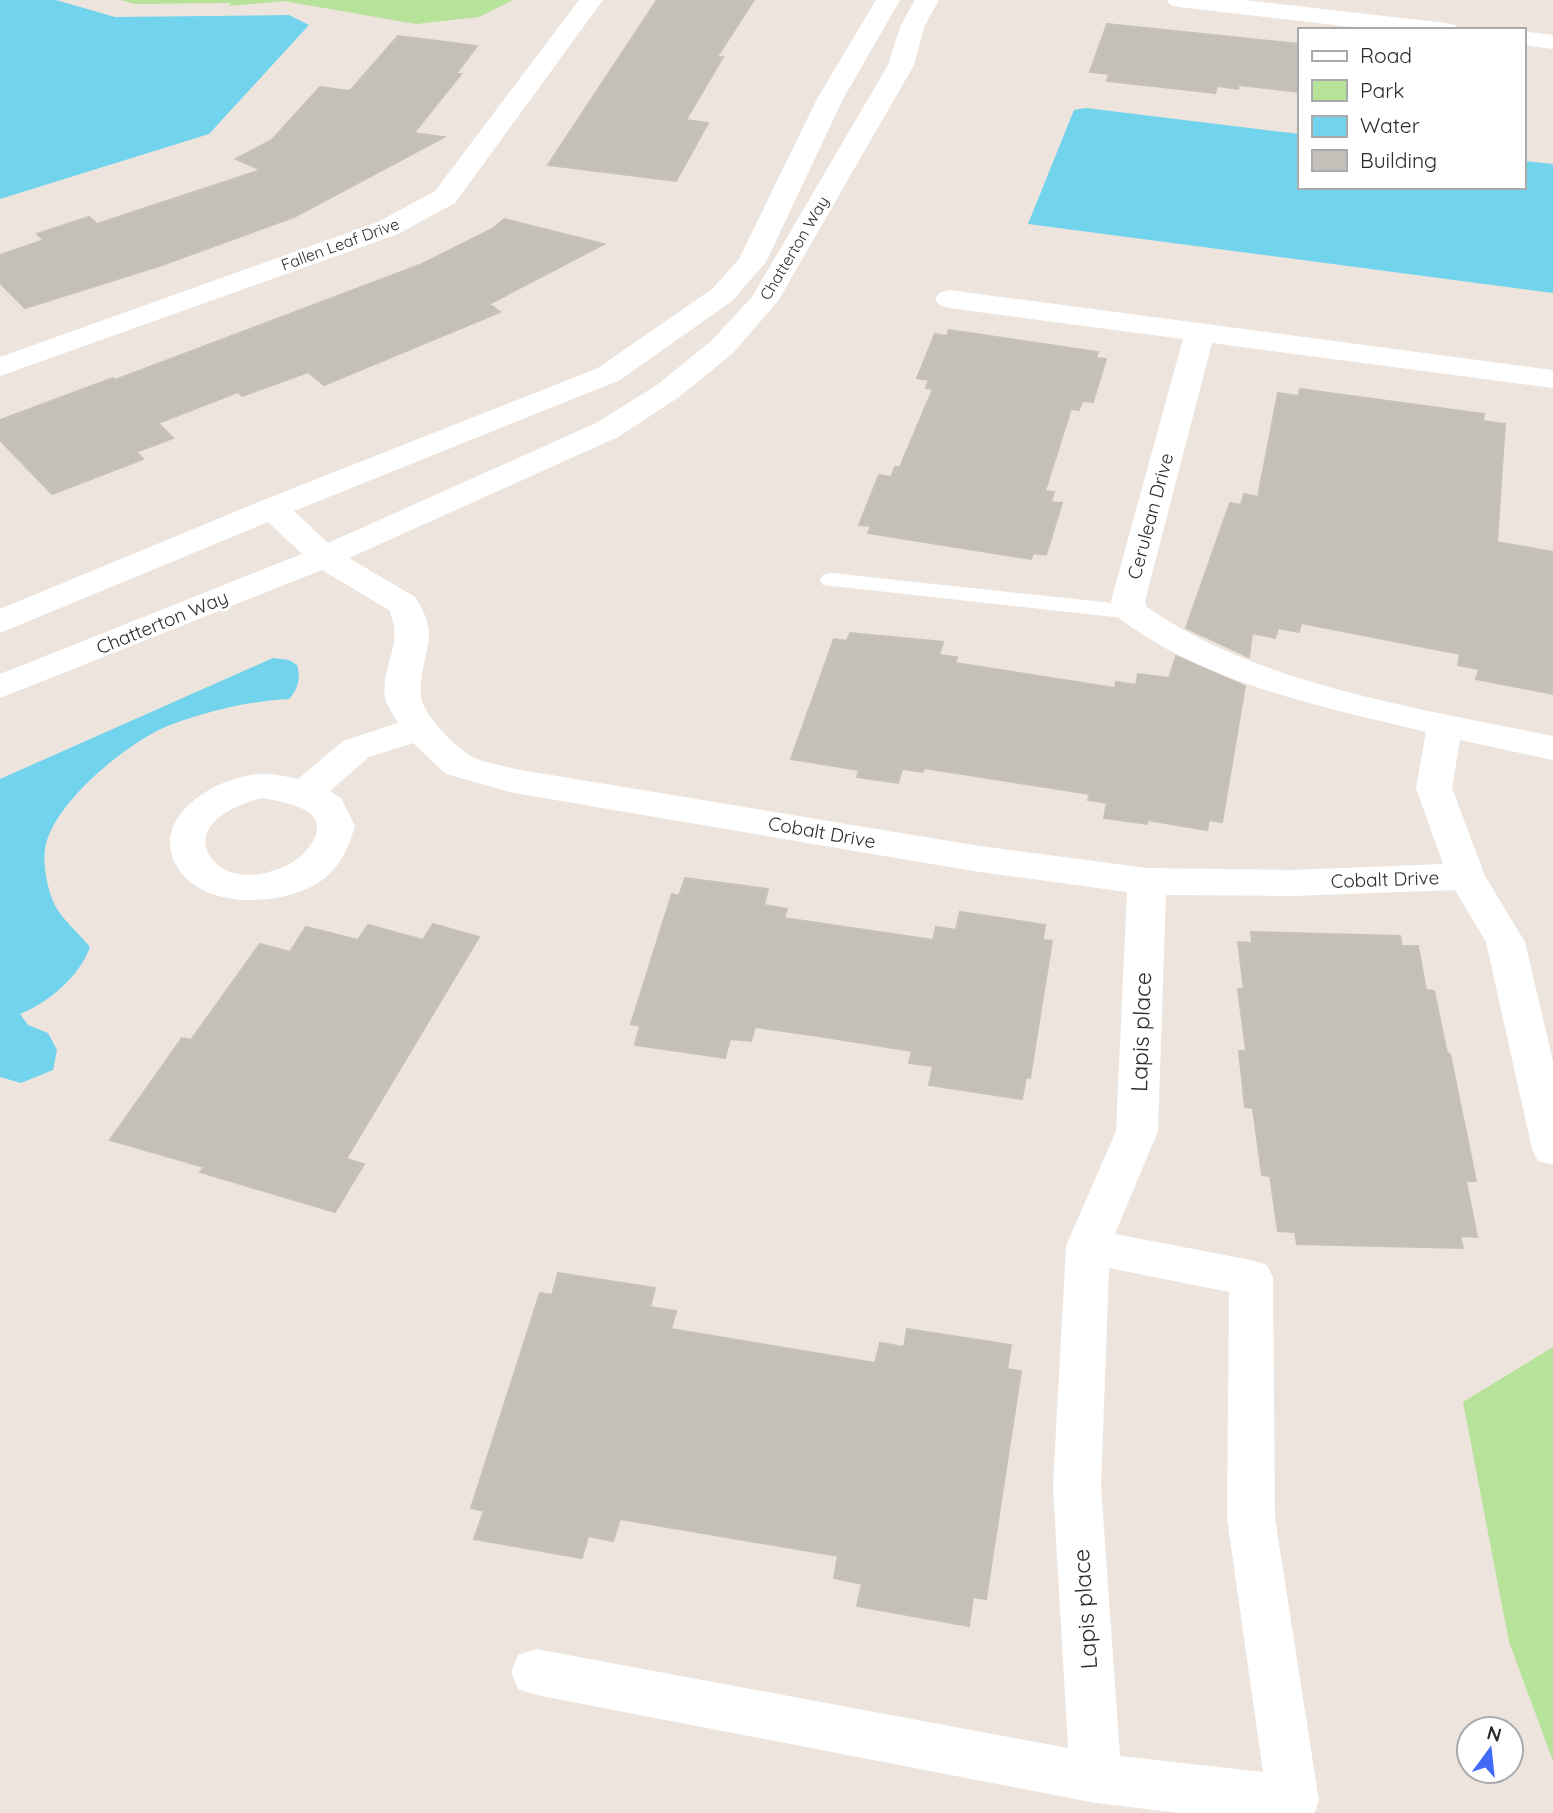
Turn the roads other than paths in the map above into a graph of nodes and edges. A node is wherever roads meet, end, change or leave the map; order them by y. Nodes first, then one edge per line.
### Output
1 (591, 0) edge
2 (888, 0) edge
3 (927, 0) edge
4 (1179, 0) edge
5 (1327, 8) edge
6 (1435, 28) edge
7 (1525, 38) edge
8 (1553, 42) edge
9 (948, 299) dead end
10 (1200, 332) junction
11 (0, 367) edge
12 (1553, 379) edge
13 (272, 508) junction
14 (324, 557) junction
15 (831, 580) dead end
16 (1132, 612) junction
17 (0, 622) edge
18 (0, 687) edge
19 (1445, 725) junction
20 (419, 729) junction
21 (1553, 748) edge
22 (307, 791) dead end
23 (1466, 876) junction
24 (1147, 881) junction
25 (1553, 1149) edge
26 (1088, 1246) junction
27 (536, 1672) dead end
28 (1096, 1778) junction

1 - 11 street, Fallen Leaf Drive
2 - 13 street, Chatterton Way
3 - 14 street, Chatterton Way
4 - 5 street
5 - 6 street
7 - 8 street
9 - 10 street
10 - 12 street
10 - 16 street, Cerulean Drive
13 - 14 street
13 - 17 street, Chatterton Way
14 - 18 street, Chatterton Way
14 - 20 street, Cobalt Drive
15 - 16 lane
16 - 19 street
19 - 21 street
19 - 23 street
20 - 22 street
20 - 24 street, Cobalt Drive
23 - 24 street, Cobalt Drive
23 - 25 street
24 - 26 street, Lapis place
26 - 28 street, Lapis place
26 - 28 street
27 - 28 street

